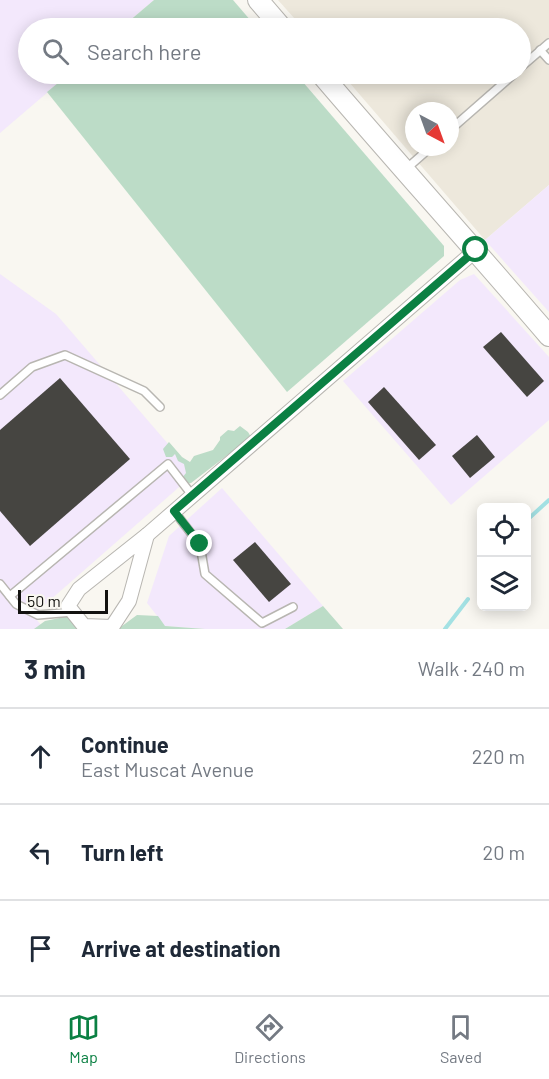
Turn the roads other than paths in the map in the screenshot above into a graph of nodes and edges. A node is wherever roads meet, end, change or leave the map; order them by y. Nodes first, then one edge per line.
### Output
1 (258, 0) edge
2 (273, 18) edge
3 (549, 43) edge
4 (540, 50) junction
5 (531, 58) edge
6 (549, 60) edge
7 (330, 84) edge
8 (503, 84) edge
9 (459, 122) edge
10 (421, 156) edge
11 (404, 171) junction
12 (476, 250) junction
13 (549, 336) edge
14 (0, 395) edge
15 (160, 408) dead end
16 (192, 495) junction
17 (174, 511) junction
18 (147, 535) junction
19 (0, 584) edge
20 (10, 597) junction
21 (293, 607) dead end
22 (73, 612) junction

1 - 2 street
3 - 4 lane
4 - 5 lane
4 - 6 lane
7 - 11 street
8 - 9 lane
10 - 11 lane
11 - 12 street
12 - 13 street
12 - 16 street
14 - 15 lane
16 - 17 street
16 - 20 lane
17 - 18 street
17 - 21 lane
18 - 22 street
18 - 22 street
19 - 20 lane
20 - 22 lane

